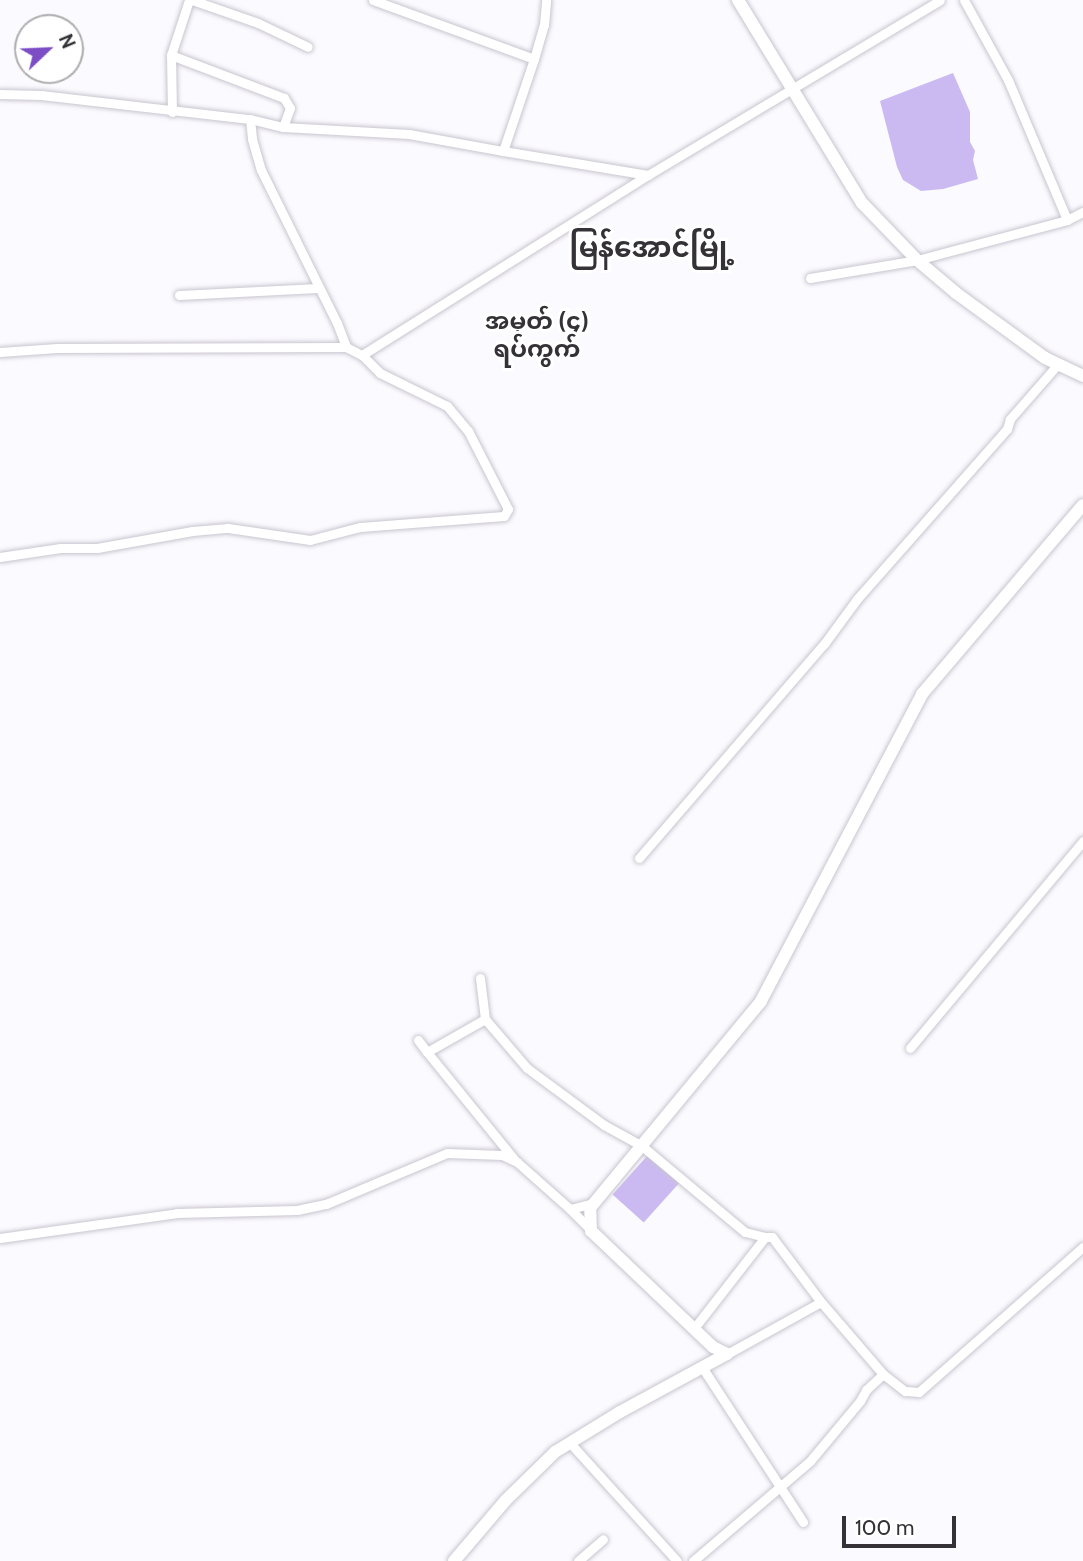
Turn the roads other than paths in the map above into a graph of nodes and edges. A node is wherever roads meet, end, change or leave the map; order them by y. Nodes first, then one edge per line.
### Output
1 (190, 0) edge
2 (373, 0) edge
3 (546, 0) edge
4 (738, 0) edge
5 (940, 0) edge
6 (964, 0) edge
7 (308, 47) dead end
8 (171, 55) junction
9 (534, 60) junction
10 (792, 88) junction
11 (0, 94) edge
12 (172, 112) junction
13 (250, 119) junction
14 (283, 127) junction
15 (503, 151) junction
16 (648, 175) junction
17 (1083, 212) edge
18 (1067, 220) junction
19 (917, 260) junction
20 (810, 278) dead end
21 (318, 288) junction
22 (179, 295) dead end
23 (345, 347) junction
24 (0, 352) edge
25 (362, 355) junction
26 (1058, 364) junction
27 (1083, 376) edge
28 (1083, 505) edge
29 (0, 557) edge
30 (1083, 841) edge
31 (639, 858) dead end
32 (480, 978) dead end
33 (485, 1020) junction
34 (418, 1040) dead end
35 (910, 1048) dead end
36 (427, 1052) junction
37 (642, 1146) junction
38 (517, 1162) junction
39 (594, 1203) junction
40 (570, 1209) junction
41 (591, 1231) junction
42 (765, 1237) junction
43 (0, 1238) edge
44 (1083, 1247) edge
45 (821, 1302) junction
46 (695, 1327) junction
47 (727, 1354) junction
48 (702, 1367) junction
49 (883, 1374) junction
50 (570, 1443) junction
51 (779, 1486) junction
52 (803, 1522) dead end
53 (603, 1539) dead end
54 (454, 1561) edge
55 (578, 1561) edge
56 (677, 1561) edge
57 (693, 1561) edge

1 - 7 street
1 - 8 street
2 - 9 street
3 - 9 street
4 - 10 street
5 - 10 street
6 - 18 street
8 - 12 street
8 - 14 street
9 - 15 street
10 - 16 street
10 - 19 street
11 - 12 street
12 - 13 street
13 - 14 street
13 - 21 street
14 - 15 street
15 - 16 street
16 - 25 street
17 - 18 street
18 - 19 street
19 - 20 street
19 - 26 street
21 - 22 street
21 - 23 street
23 - 24 street
23 - 25 street
25 - 29 street
26 - 27 street
26 - 31 street
28 - 37 street
30 - 35 street
32 - 33 street
33 - 36 street
33 - 37 street
34 - 36 street
36 - 38 street
37 - 39 street
37 - 42 street
38 - 40 street
38 - 43 street
39 - 40 street
39 - 41 street
40 - 41 street
41 - 46 street
42 - 45 street
42 - 46 street
44 - 49 street
45 - 47 street
45 - 49 street
46 - 47 street
47 - 48 street
48 - 50 street
48 - 51 street
49 - 51 street
50 - 54 street
50 - 56 street
51 - 52 street
51 - 57 street
53 - 55 street

